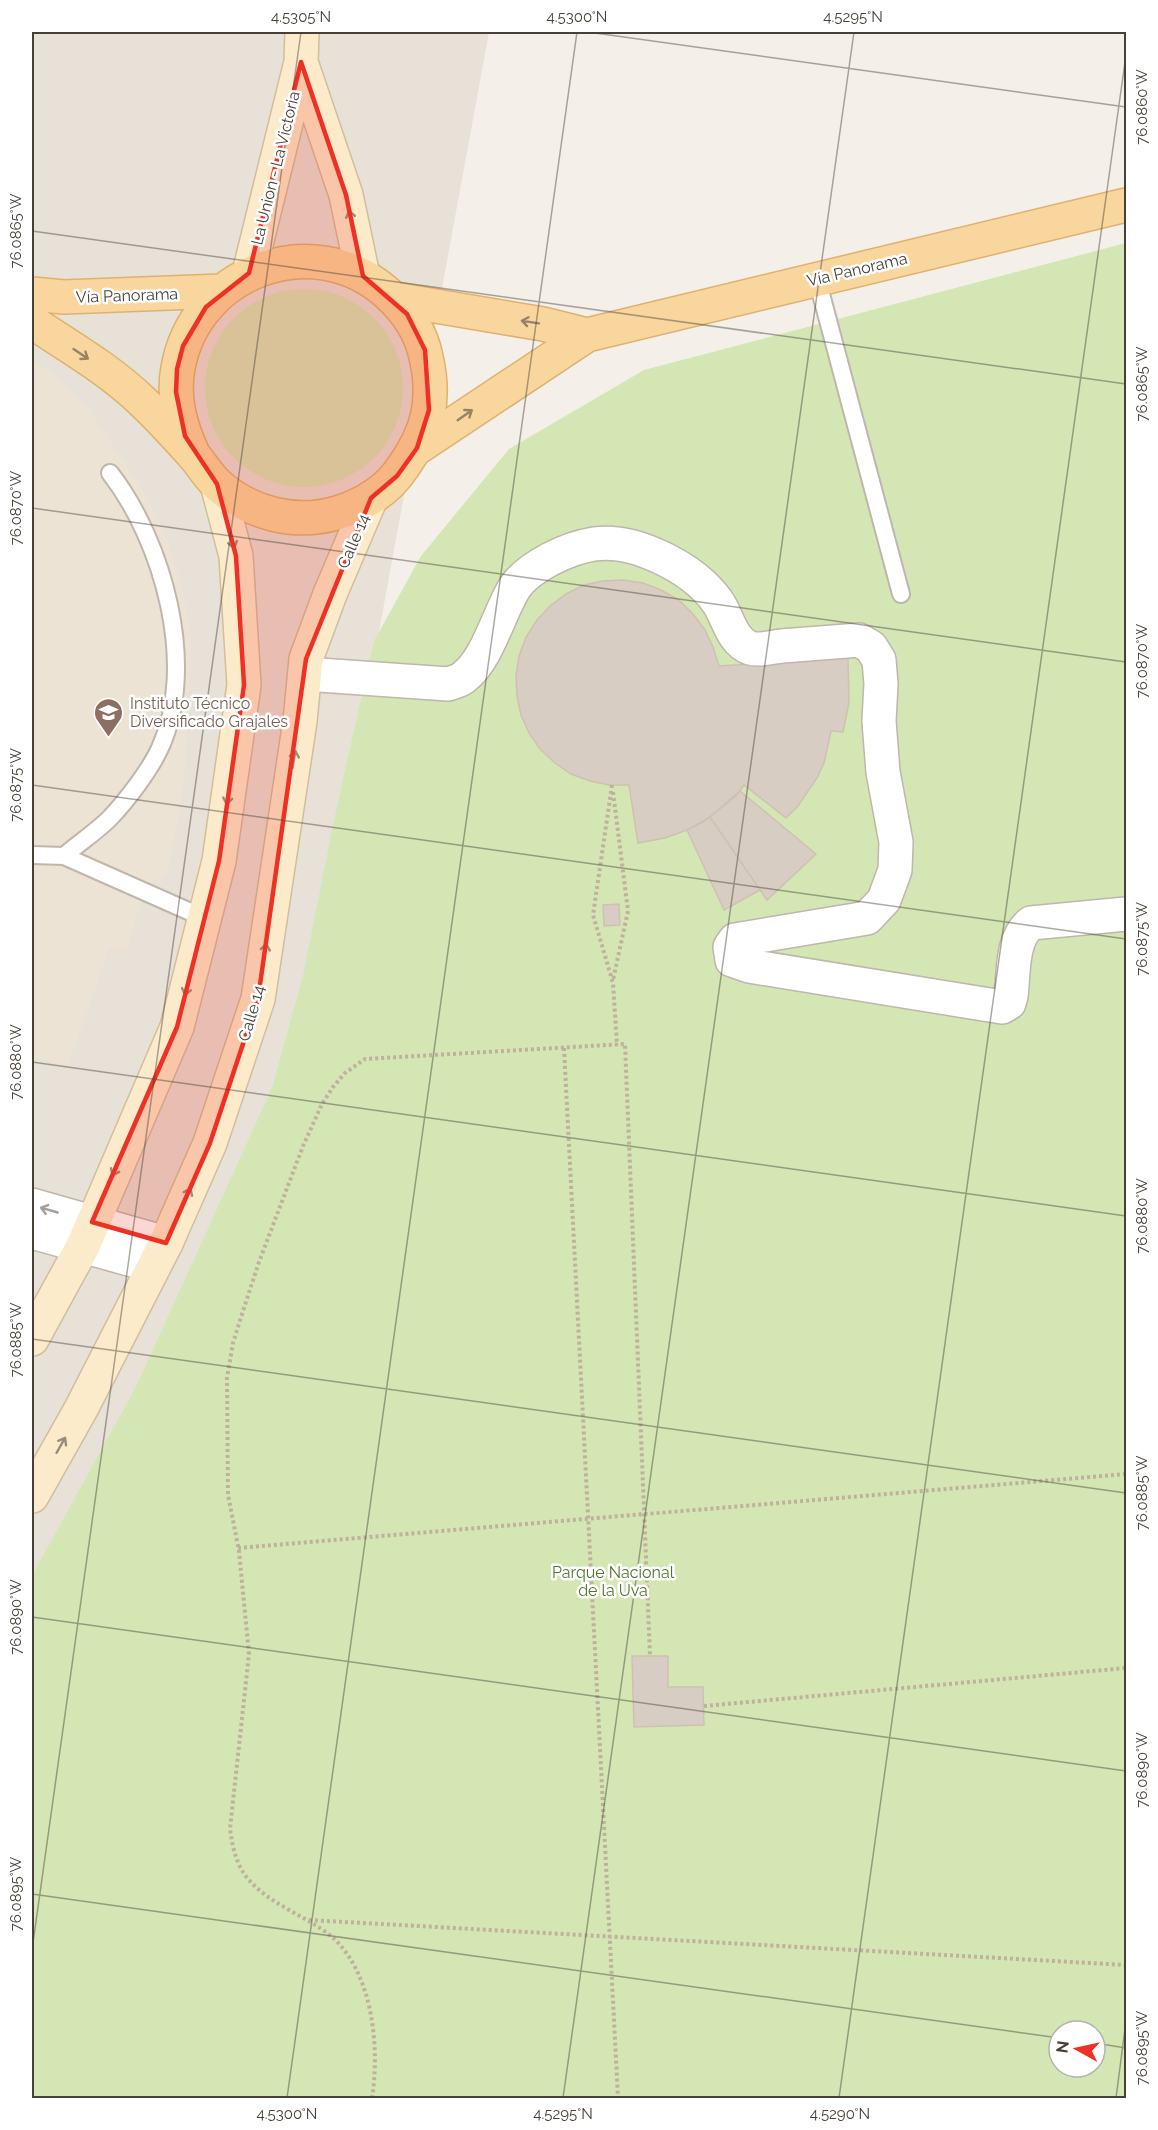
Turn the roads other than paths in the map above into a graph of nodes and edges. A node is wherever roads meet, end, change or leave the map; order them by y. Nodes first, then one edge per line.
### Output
1 (302, 47) edge
2 (1126, 205) edge
3 (249, 273) junction
4 (363, 276) junction
5 (817, 279) junction
6 (222, 291) junction
7 (32, 294) edge
8 (394, 299) junction
9 (32, 322) edge
10 (587, 335) junction
11 (417, 448) junction
12 (194, 456) junction
13 (110, 473) dead end
14 (216, 484) junction
15 (371, 498) junction
16 (901, 594) dead end
17 (305, 674) junction
18 (32, 855) edge
19 (64, 856) junction
20 (1126, 914) edge
21 (204, 918) junction
22 (32, 1205) edge
23 (32, 1232) edge
24 (87, 1234) junction
25 (160, 1254) junction
26 (32, 1339) edge
27 (32, 1496) edge

1 - 3 main road, La Union - La Victoria
4 -> 1 main road, La Union - La Victoria
2 - 5 main road, Vía Panorama
3 - 4 main road
3 - 6 main road
4 - 8 main road
5 - 10 main road, Vía Panorama
5 - 16 lane
6 - 7 main road, Vía Panorama
6 - 12 main road
10 -> 8 main road, Vía Panorama
8 - 11 main road
9 -> 12 main road
11 -> 10 main road, Vía Panorama
11 - 15 main road
12 - 14 main road
13 - 19 lane
14 - 15 main road
14 -> 21 main road
15 - 17 main road, Calle 14
17 - 20 street
25 -> 17 main road, Calle 14
18 - 19 lane
19 - 21 lane
21 -> 24 main road
24 -> 22 street
23 - 24 street
24 - 25 street
24 - 26 main road
27 -> 25 main road, Calle 14

